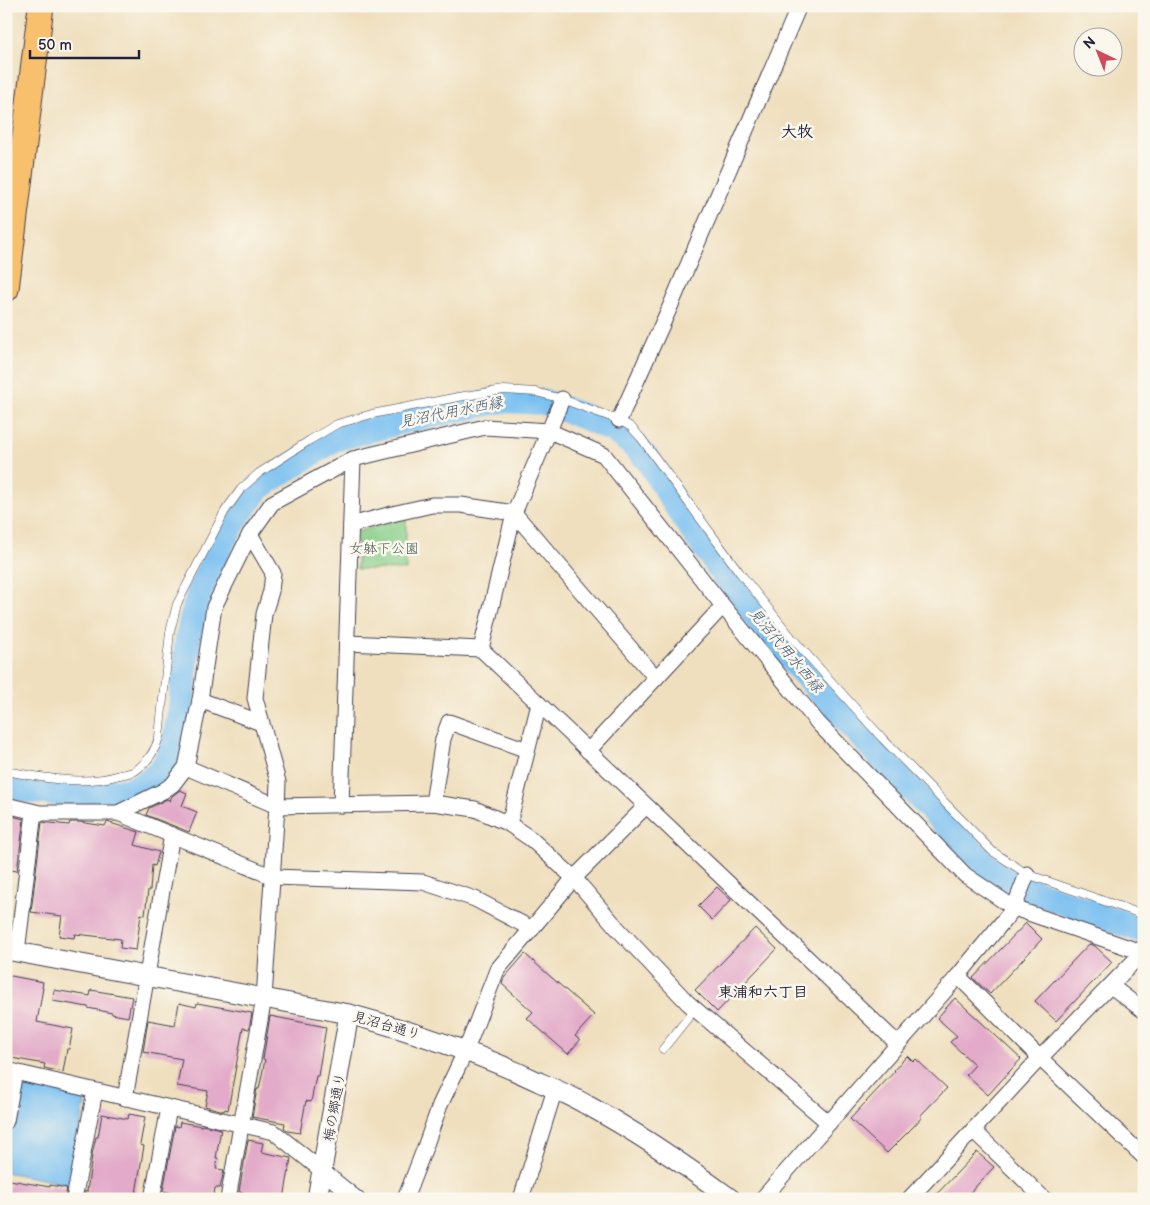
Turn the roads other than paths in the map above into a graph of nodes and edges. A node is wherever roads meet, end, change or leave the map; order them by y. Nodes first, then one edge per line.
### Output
1 (42, 6) edge
2 (799, 6) edge
3 (10, 223) edge
4 (6, 289) edge
5 (562, 399) junction
6 (619, 420) junction
7 (549, 431) junction
8 (353, 459) junction
9 (514, 513) junction
10 (351, 525) junction
11 (250, 534) junction
12 (723, 606) junction
13 (347, 643) junction
14 (481, 649) junction
15 (656, 678) junction
16 (200, 700) junction
17 (539, 704) junction
18 (261, 723) junction
19 (527, 750) junction
20 (588, 751) junction
21 (186, 767) junction
22 (6, 771) edge
23 (433, 803) junction
24 (6, 805) edge
25 (341, 805) junction
26 (277, 806) junction
27 (646, 806) junction
28 (34, 812) junction
29 (118, 813) junction
30 (509, 824) junction
31 (172, 835) junction
32 (1027, 874) junction
33 (273, 877) junction
34 (574, 878) junction
35 (1016, 902) junction
36 (1144, 915) edge
37 (532, 928) junction
38 (12, 951) edge
39 (1143, 952) edge
40 (147, 976) junction
41 (958, 976) junction
42 (1111, 986) junction
43 (264, 998) junction
44 (695, 1009) junction
45 (1144, 1011) edge
46 (349, 1014) junction
47 (898, 1044) junction
48 (466, 1050) junction
49 (663, 1050) dead end
50 (1040, 1058) junction
51 (11, 1071) edge
52 (555, 1089) junction
53 (95, 1091) junction
54 (126, 1098) junction
55 (169, 1108) junction
56 (6, 1121) edge
57 (829, 1123) junction
58 (241, 1124) junction
59 (973, 1130) junction
60 (1144, 1157) edge
61 (323, 1170) junction
62 (74, 1199) edge
63 (152, 1199) edge
64 (228, 1199) edge
65 (317, 1199) edge
66 (357, 1199) edge
67 (405, 1199) edge
68 (521, 1199) edge
69 (731, 1199) edge
70 (762, 1199) edge
71 (909, 1199) edge
72 (1044, 1199) edge

1 - 3 highway
2 - 6 street
3 - 4 highway
5 - 6 lane
5 - 7 street
5 - 22 lane
6 - 32 lane
7 - 8 street
7 - 9 street
7 - 12 street
8 - 10 street
8 - 11 street
9 - 10 street
9 - 14 street
9 - 15 street
10 - 13 street
11 - 16 street
11 - 18 street
12 - 15 street
12 - 35 street
13 - 14 street
13 - 25 street
14 - 17 street
15 - 20 street
16 - 18 street
16 - 21 street
17 - 19 street
17 - 20 street
18 - 26 street
19 - 23 street
19 - 30 street
20 - 27 street
21 - 26 street
21 - 29 street
23 - 25 street
23 - 30 street
24 - 28 street
25 - 26 street
26 - 33 street
27 - 34 street
27 - 47 street
28 - 29 street
28 - 38 street
29 - 31 street
30 - 34 street
31 - 33 street
31 - 40 street
32 - 35 street
32 - 36 lane
33 - 37 street
33 - 43 street
34 - 37 street
34 - 44 street
35 - 39 street
35 - 41 street
37 - 48 street
38 - 40 street, 見沼台通り
39 - 42 street
40 - 43 street, 見沼台通り
40 - 54 street
41 - 47 street
41 - 50 street
42 - 45 street
42 - 50 street
43 - 46 street, 見沼台通り
43 - 58 street
44 - 49 lane
44 - 57 street
46 - 48 street, 見沼台通り
46 - 61 street, 梅の郷通り
47 - 57 street
48 - 52 street, 見沼台通り
48 - 67 street
50 - 59 street
50 - 60 street
51 - 53 street
51 - 56 street
52 - 68 street
52 - 69 street, 見沼台通り
53 - 54 street
53 - 62 street
54 - 55 street
55 - 58 street
55 - 63 street
57 - 70 street
58 - 61 street
58 - 64 street
59 - 71 street
59 - 72 street
61 - 65 street, 梅の郷通り
61 - 66 street

